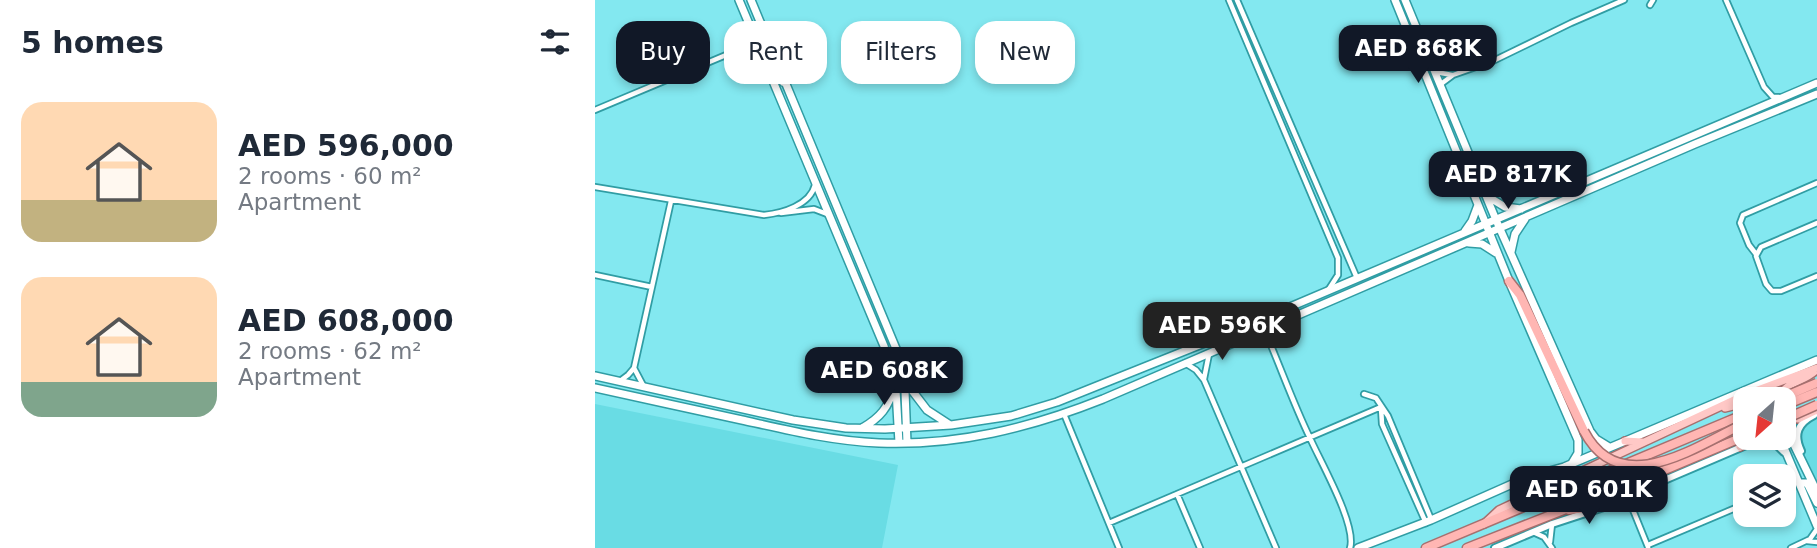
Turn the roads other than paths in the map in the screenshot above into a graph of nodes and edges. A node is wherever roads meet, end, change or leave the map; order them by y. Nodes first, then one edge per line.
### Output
1 (739, 0) edge
2 (751, 0) edge
3 (1229, 0) edge
4 (1237, 0) edge
5 (1395, 0) edge
6 (1405, 0) edge
7 (1624, 0) edge
8 (1726, 0) edge
9 (748, 21) edge
10 (760, 21) edge
11 (1414, 47) junction
12 (724, 58) edge
13 (1436, 72) junction
14 (1453, 75) junction
15 (1817, 83) edge
16 (774, 84) edge
17 (786, 84) edge
18 (1441, 84) junction
19 (1817, 94) edge
20 (1781, 98) junction
21 (595, 110) edge
22 (815, 180) junction
23 (1817, 183) edge
24 (595, 187) edge
25 (1486, 195) junction
26 (671, 201) junction
27 (1478, 204) junction
28 (1522, 209) junction
29 (777, 213) junction
30 (829, 216) junction
31 (1529, 216) junction
32 (1496, 220) junction
33 (1817, 223) edge
34 (1486, 224) junction
35 (1500, 229) junction
36 (1489, 233) junction
37 (1461, 235) junction
38 (1339, 237) junction
39 (1332, 240) junction
40 (1464, 243) junction
41 (1511, 253) junction
42 (1756, 254) junction
43 (1499, 256) junction
44 (595, 275) edge
45 (1817, 276) edge
46 (1357, 278) junction
47 (1509, 281) junction
48 (652, 287) junction
49 (1327, 291) junction
50 (1273, 326) junction
51 (1256, 333) junction
52 (1270, 343) junction
53 (1209, 353) junction
54 (1817, 360) edge
55 (1185, 363) junction
56 (634, 368) junction
57 (1817, 368) edge
58 (595, 376) edge
59 (606, 378) junction
60 (904, 379) junction
61 (1204, 380) junction
62 (620, 381) junction
63 (895, 383) junction
64 (1776, 383) junction
65 (1817, 383) edge
66 (595, 386) edge
67 (643, 386) junction
68 (1765, 387) edge
69 (1774, 387) edge
70 (1796, 392) edge
71 (1817, 392) edge
72 (1364, 394) dead end
73 (1733, 401) edge
74 (1796, 401) edge
75 (1381, 407) junction
76 (1722, 407) junction
77 (1733, 407) edge
78 (1817, 410) edge
79 (1065, 414) junction
80 (1796, 417) edge
81 (1733, 419) edge
82 (951, 425) junction
83 (903, 428) junction
84 (860, 429) junction
85 (1733, 429) edge
86 (1594, 436) junction
87 (1309, 438) junction
88 (1625, 441) junction
89 (1733, 441) edge
90 (1643, 442) junction
91 (903, 443) junction
92 (1579, 443) junction
93 (1609, 446) junction
94 (1796, 448) edge
95 (1733, 450) edge
96 (1782, 450) edge
97 (1786, 450) edge
98 (1789, 457) junction
99 (1572, 463) junction
100 (1792, 464) edge
101 (1241, 467) junction
102 (1546, 472) junction
103 (1796, 474) edge
104 (1812, 482) junction
105 (1800, 483) junction
106 (1644, 491) junction
107 (1817, 492) edge
108 (1177, 494) junction
109 (1635, 496) junction
110 (1623, 501) junction
111 (1817, 503) edge
112 (1507, 506) junction
113 (1733, 509) edge
114 (1427, 510) junction
115 (1563, 510) junction
116 (1633, 510) junction
117 (1421, 512) junction
118 (1428, 521) junction
119 (1109, 523) junction
120 (1484, 524) junction
121 (1552, 524) junction
122 (1817, 527) edge
123 (1533, 532) junction
124 (1352, 537) junction
125 (1806, 541) junction
126 (1817, 542) edge
127 (1551, 546) edge
128 (1361, 547) edge
129 (1648, 547) edge
130 (1119, 548) edge
131 (1200, 548) edge
132 (1276, 548) edge
133 (1350, 548) edge
134 (1426, 548) edge
135 (1467, 548) edge
136 (1495, 548) edge
137 (1791, 548) edge

1 - 9 main road
2 - 10 main road
3 - 39 street
4 - 38 street
5 - 11 main road
6 - 13 main road
7 - 14 street
8 - 20 street
11 - 18 main road
11 - 27 main road
12 - 21 street
13 - 14 street
13 - 18 main road
14 - 18 street
15 - 20 main road
16 - 22 main road
17 - 60 main road
18 - 25 main road
19 - 31 main road
20 - 28 main road
22 - 29 street
22 - 30 main road
23 - 42 street
24 - 26 street
25 - 28 main road
25 - 32 main road
26 - 29 street
26 - 48 street
27 - 34 main road
27 - 37 main road
28 - 32 main road
29 - 30 street
30 - 63 main road
31 - 35 main road
31 - 41 main road
32 - 34 main road
32 - 35 main road
33 - 42 street
34 - 36 main road
34 - 37 main road
35 - 36 main road
35 - 41 main road
36 - 40 main road
36 - 43 main road
37 - 46 main road
38 - 39 street
38 - 46 street
39 - 49 street
40 - 43 main road
40 - 50 main road
41 - 86 main road
42 - 45 street
43 - 47 main road
44 - 48 street
46 - 49 main road
47 - 85 highway, bridge
47 - 92 main road
48 - 56 street
49 - 82 main road
50 - 51 main road
50 - 52 street
51 - 52 street
51 - 53 main road
52 - 87 street
53 - 55 main road
53 - 61 street
54 - 88 main road
55 - 61 street
55 - 79 main road
56 - 62 street
56 - 67 street
57 - 64 main road
57 - 78 main road
58 - 59 main road
59 - 62 main road
59 - 66 main road
60 - 82 main road
60 - 83 main road
61 - 101 street
62 - 67 main road
63 - 83 main road
63 - 84 main road
64 - 68 main road
64 - 69 main road
65 - 70 highway, bridge
66 - 91 main road
67 - 84 main road
71 - 74 highway, bridge
72 - 75 street
73 - 76 main road
75 - 87 street
75 - 114 street
75 - 117 street
76 - 77 main road
76 - 90 main road
78 - 80 highway, bridge
78 - 104 street
79 - 91 main road
79 - 119 street
81 - 120 highway
82 - 83 main road
83 - 84 main road
83 - 91 main road
86 - 92 main road
86 - 93 main road
87 - 101 street
87 - 124 street
88 - 90 main road
88 - 93 main road
89 - 115 highway
90 - 112 main road
92 - 99 main road
93 - 99 main road
94 - 104 main road
95 - 106 street
96 - 98 street
97 - 98 main road
98 - 100 main road
99 - 102 main road
101 - 108 street
101 - 132 street
102 - 112 main road
102 - 118 main road
103 - 105 main road
104 - 107 main road
105 - 111 main road
105 - 122 main road
106 - 109 street
106 - 115 highway
108 - 119 street
108 - 131 street
109 - 110 street
109 - 116 street
110 - 116 street
110 - 121 street
112 - 120 main road
113 - 129 street
114 - 117 street
114 - 118 street
115 - 135 highway
116 - 129 street
117 - 118 street
118 - 128 main road
119 - 130 street
120 - 134 highway
121 - 123 street
121 - 127 street
122 - 125 street
123 - 127 street
123 - 136 street
124 - 128 street
124 - 133 street
125 - 126 street
125 - 137 street

